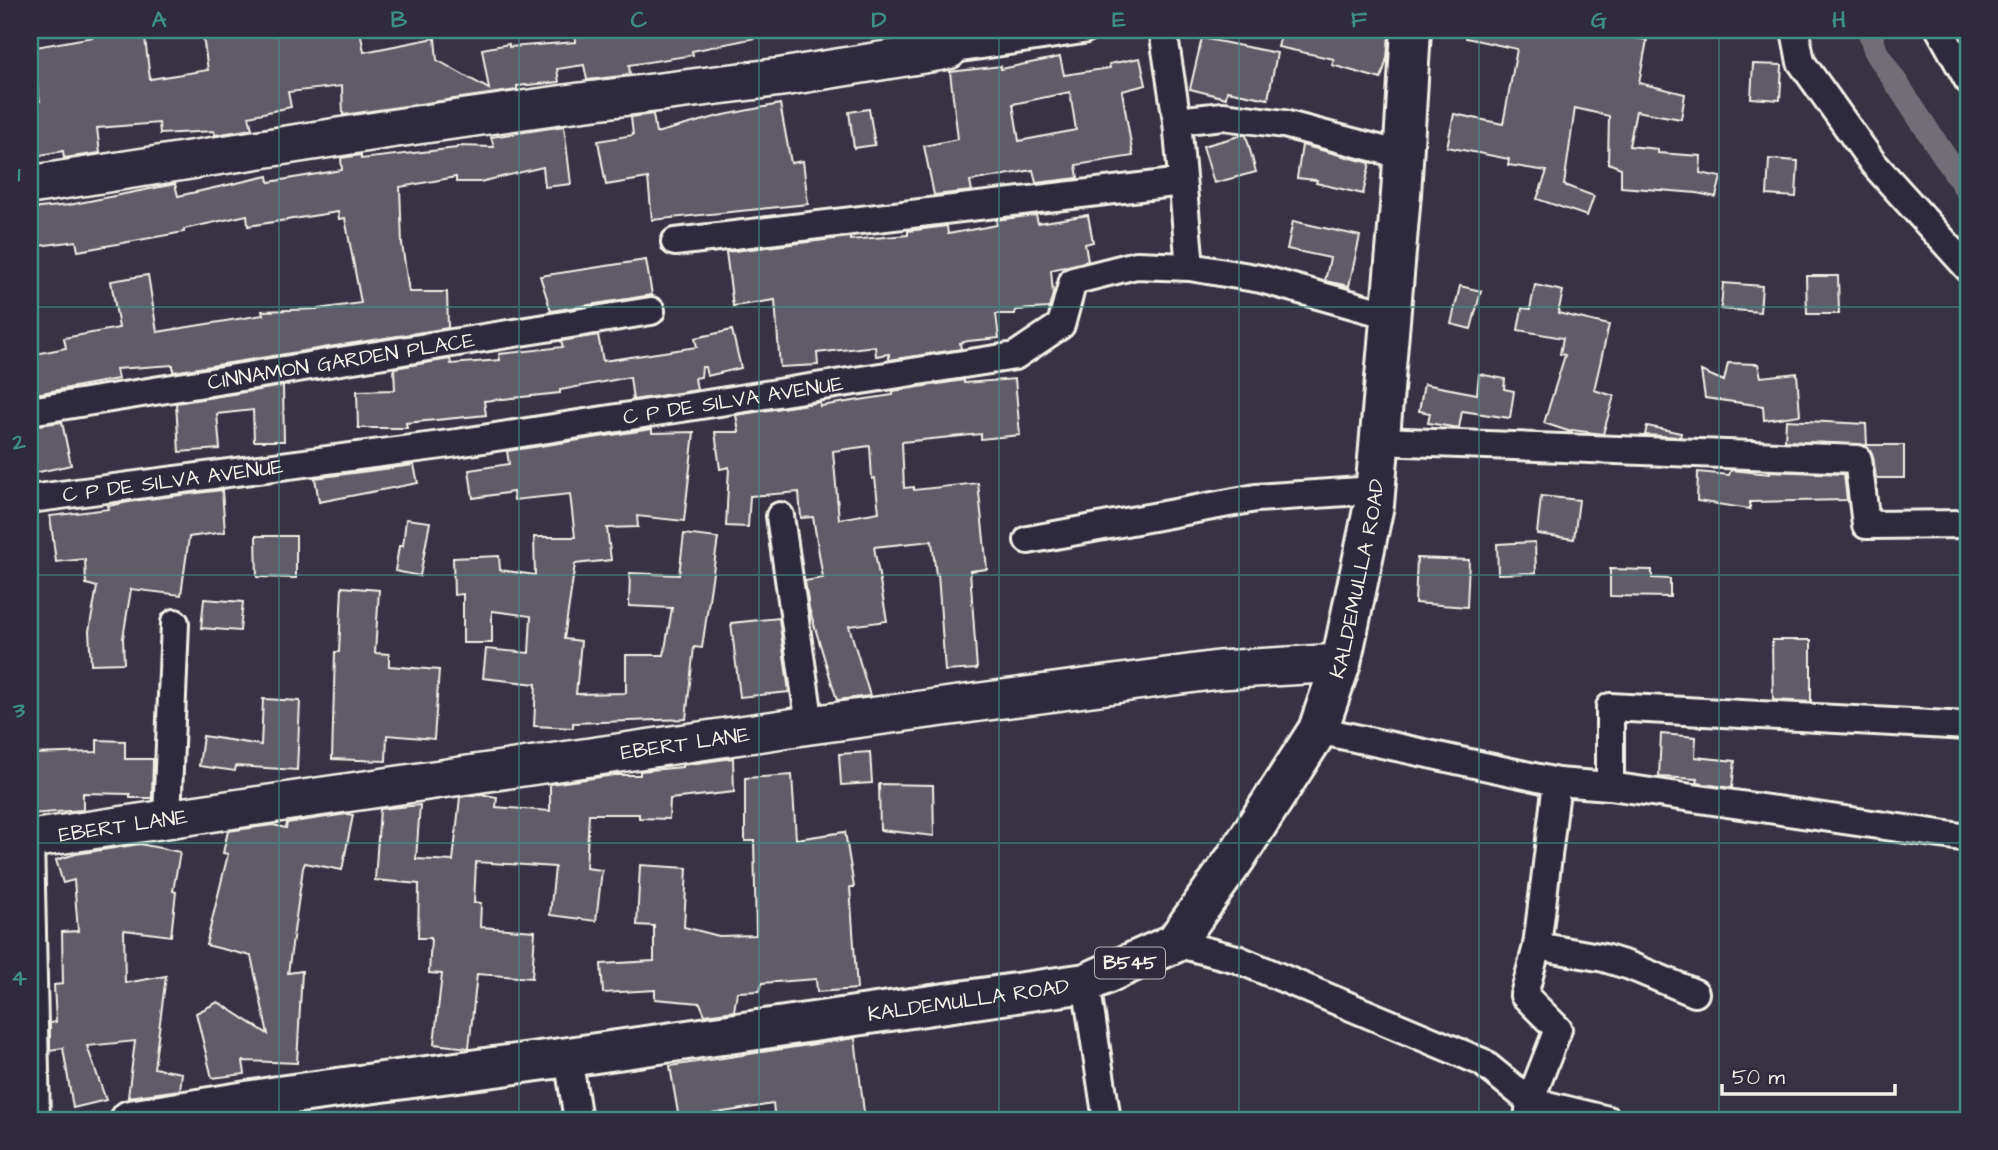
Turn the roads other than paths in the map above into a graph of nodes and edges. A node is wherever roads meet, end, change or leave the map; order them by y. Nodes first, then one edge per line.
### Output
1 (1083, 30) edge
2 (1163, 30) edge
3 (1412, 30) edge
4 (1795, 30) edge
5 (1940, 30) edge
6 (946, 40) edge
7 (1968, 80) edge
8 (1177, 121) junction
9 (1402, 155) junction
10 (1182, 183) junction
11 (30, 186) edge
12 (675, 242) dead end
13 (1190, 267) junction
14 (1968, 268) edge
15 (651, 311) dead end
16 (1390, 315) junction
17 (30, 411) edge
18 (1379, 441) junction
19 (1375, 490) junction
20 (30, 499) edge
21 (780, 516) dead end
22 (1968, 524) edge
23 (1028, 540) dead end
24 (174, 623) dead end
25 (1341, 663) junction
26 (810, 725) junction
27 (1968, 726) edge
28 (1318, 730) junction
29 (1557, 782) junction
30 (1610, 786) junction
31 (167, 817) junction
32 (1968, 838) edge
33 (30, 839) edge
34 (1175, 943) junction
35 (1537, 946) junction
36 (1086, 982) junction
37 (1695, 993) dead end
38 (569, 1057) junction
39 (1529, 1110) edge
40 (36, 1120) edge
41 (130, 1120) edge
42 (578, 1120) edge
43 (1107, 1120) edge
44 (1608, 1120) edge

1 - 6 street
2 - 8 street
3 - 9 main road, KALDEMULLA ROAD / B545
4 - 14 street
5 - 7 street
6 - 11 street
8 - 9 street
8 - 10 street
9 - 16 main road, KALDEMULLA ROAD / B545
10 - 12 street
10 - 13 street
13 - 16 street, C P DE SILVA AVENUE
13 - 20 street, C P DE SILVA AVENUE
15 - 17 street, CINNAMON GARDEN PLACE
16 - 18 main road, KALDEMULLA ROAD / B545
18 - 19 main road, KALDEMULLA ROAD / B545
18 - 22 street
19 - 23 street
19 - 25 main road, KALDEMULLA ROAD / B545
21 - 26 street
24 - 31 street
25 - 26 street, EBERT LANE
25 - 28 main road, KALDEMULLA ROAD / B545
26 - 31 street, EBERT LANE
27 - 30 street
28 - 29 street
28 - 34 main road, KALDEMULLA ROAD / B545
29 - 30 street
29 - 35 street
30 - 32 street
31 - 33 street, EBERT LANE
33 - 40 street
34 - 36 main road, KALDEMULLA ROAD / B545
34 - 39 street
35 - 37 street
35 - 39 street
36 - 38 main road, KALDEMULLA ROAD / B545
36 - 43 street
38 - 41 main road, KALDEMULLA ROAD / B545
38 - 42 street
39 - 44 street

